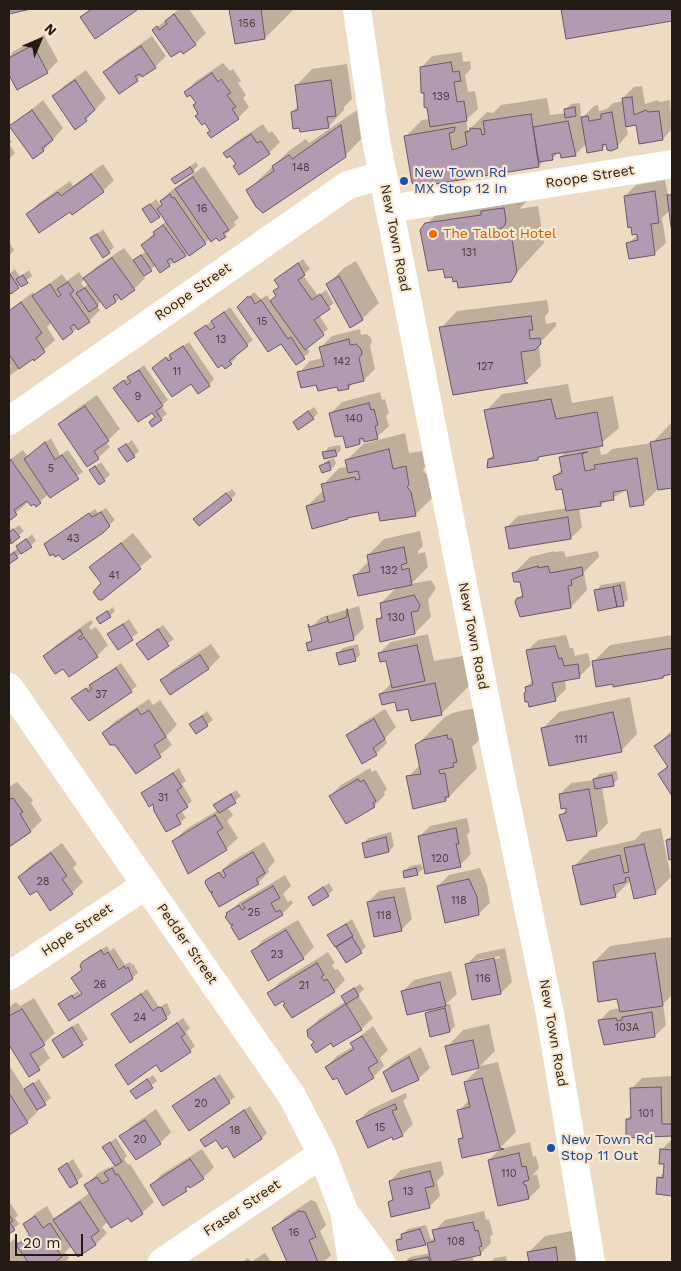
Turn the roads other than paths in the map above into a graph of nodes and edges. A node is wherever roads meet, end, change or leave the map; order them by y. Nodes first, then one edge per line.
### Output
1 (358, 9) edge
2 (672, 164) edge
3 (383, 175) junction
4 (389, 208) junction
5 (9, 421) edge
6 (9, 687) edge
7 (146, 885) junction
8 (9, 976) edge
9 (322, 1154) junction
10 (344, 1212) junction
11 (162, 1262) edge
12 (352, 1262) edge
13 (380, 1262) edge
14 (591, 1262) edge

1 - 3 street, New Town Road
2 - 4 street, Roope Street
3 - 4 street, New Town Road
3 - 5 street, Roope Street
4 - 14 street, New Town Road
6 - 7 street, Pedder Street
7 - 8 street, Hope Street
7 - 9 street, Pedder Street
9 - 10 street, Pedder Street
9 - 11 street, Fraser Street
10 - 12 street, Pedder Street
10 - 13 street, Pedder Street

